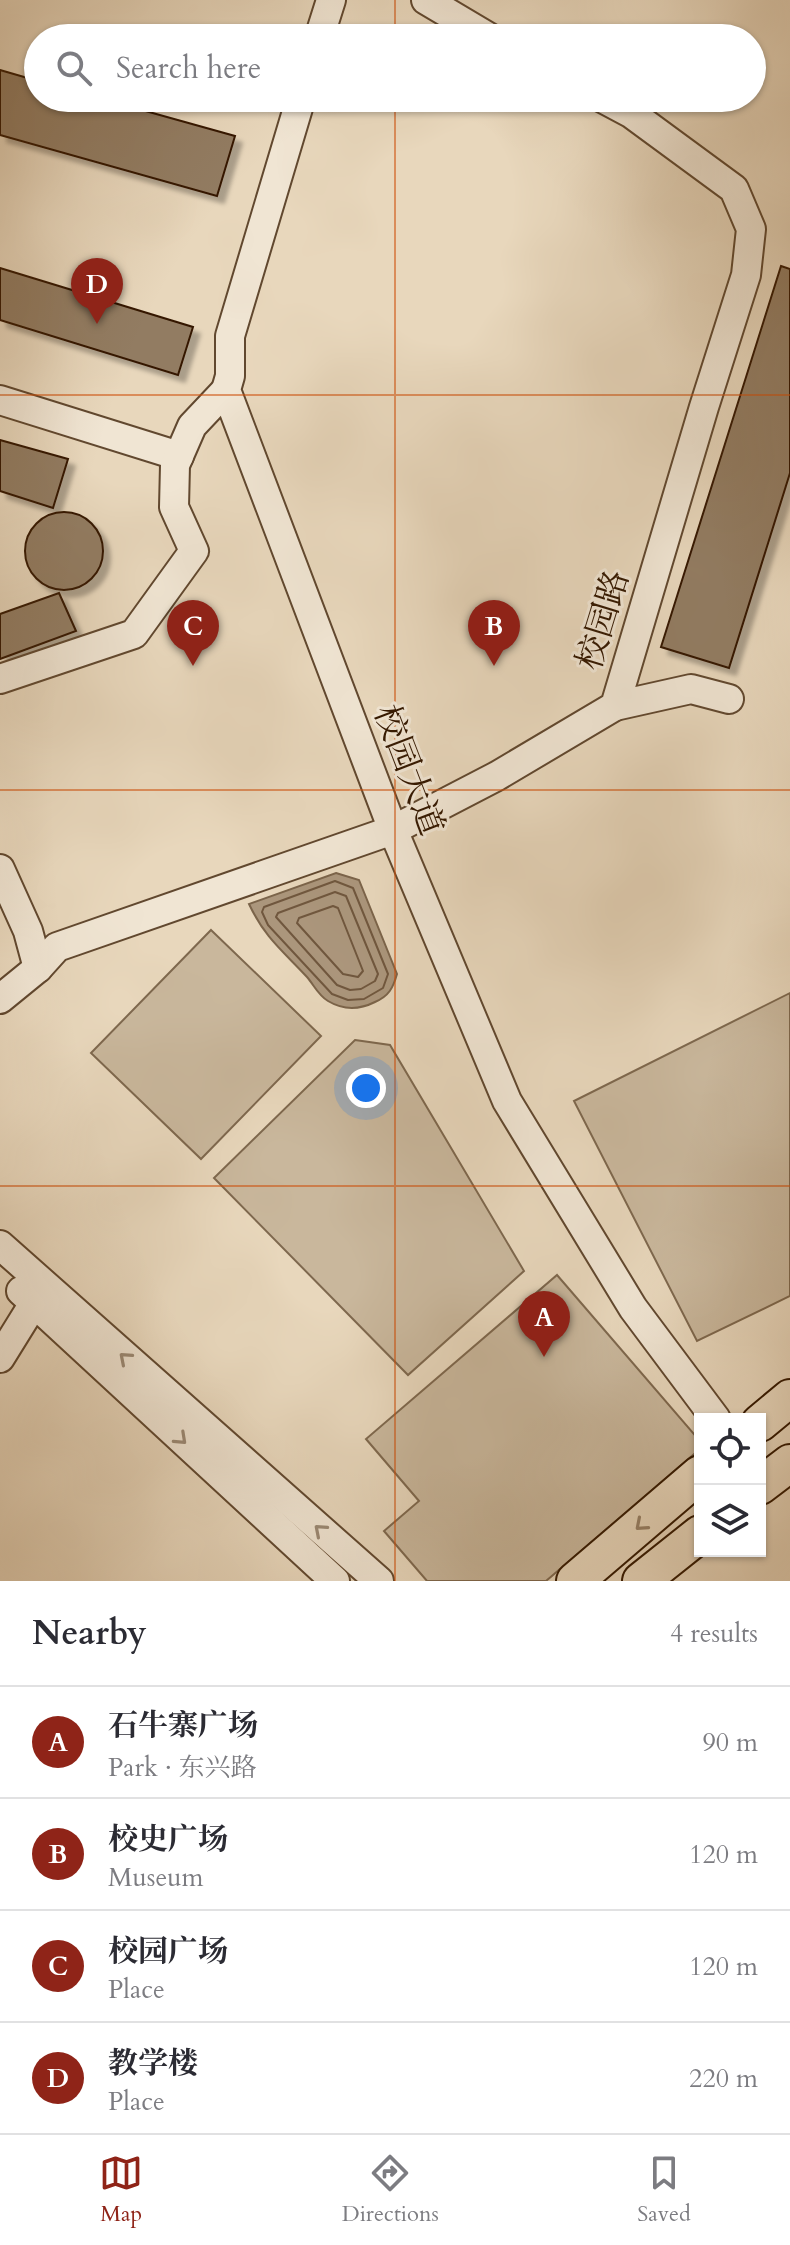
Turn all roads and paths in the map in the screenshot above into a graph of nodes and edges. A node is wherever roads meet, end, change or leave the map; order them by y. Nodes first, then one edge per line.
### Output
1 (331, 0) edge
2 (426, 0) edge
3 (323, 24) edge
4 (466, 24) edge
5 (297, 112) edge
6 (628, 112) edge
7 (226, 390) junction
8 (0, 400) edge
9 (179, 456) junction
10 (0, 679) edge
11 (729, 699) dead end
12 (615, 706) junction
13 (393, 830) junction
14 (0, 869) edge
15 (38, 968) junction
16 (0, 999) edge
17 (0, 1245) edge
18 (0, 1272) edge
19 (39, 1295) junction
20 (0, 1358) edge
21 (790, 1398) edge
22 (712, 1413) edge
23 (766, 1418) edge
24 (790, 1463) edge
25 (694, 1479) edge
26 (761, 1485) edge
27 (694, 1539) edge
28 (335, 1581) edge
29 (379, 1581) edge
30 (575, 1581) edge
31 (641, 1581) edge

1 - 3 street
2 - 4 street
5 - 7 street, 校园大道
6 - 12 street, 校园路
7 - 9 street
7 - 13 street, 校园大道
8 - 9 street
9 - 10 street
11 - 12 street
12 - 13 street, 校园路
13 - 15 street, 校园路
13 - 22 street, 校园大道
14 - 15 street
15 - 16 street, 校园路
17 - 19 street
18 - 19 street
19 - 20 street
19 -> 28 street
29 -> 19 street
21 - 23 main road
24 - 26 main road
25 -> 30 main road
27 - 31 main road

